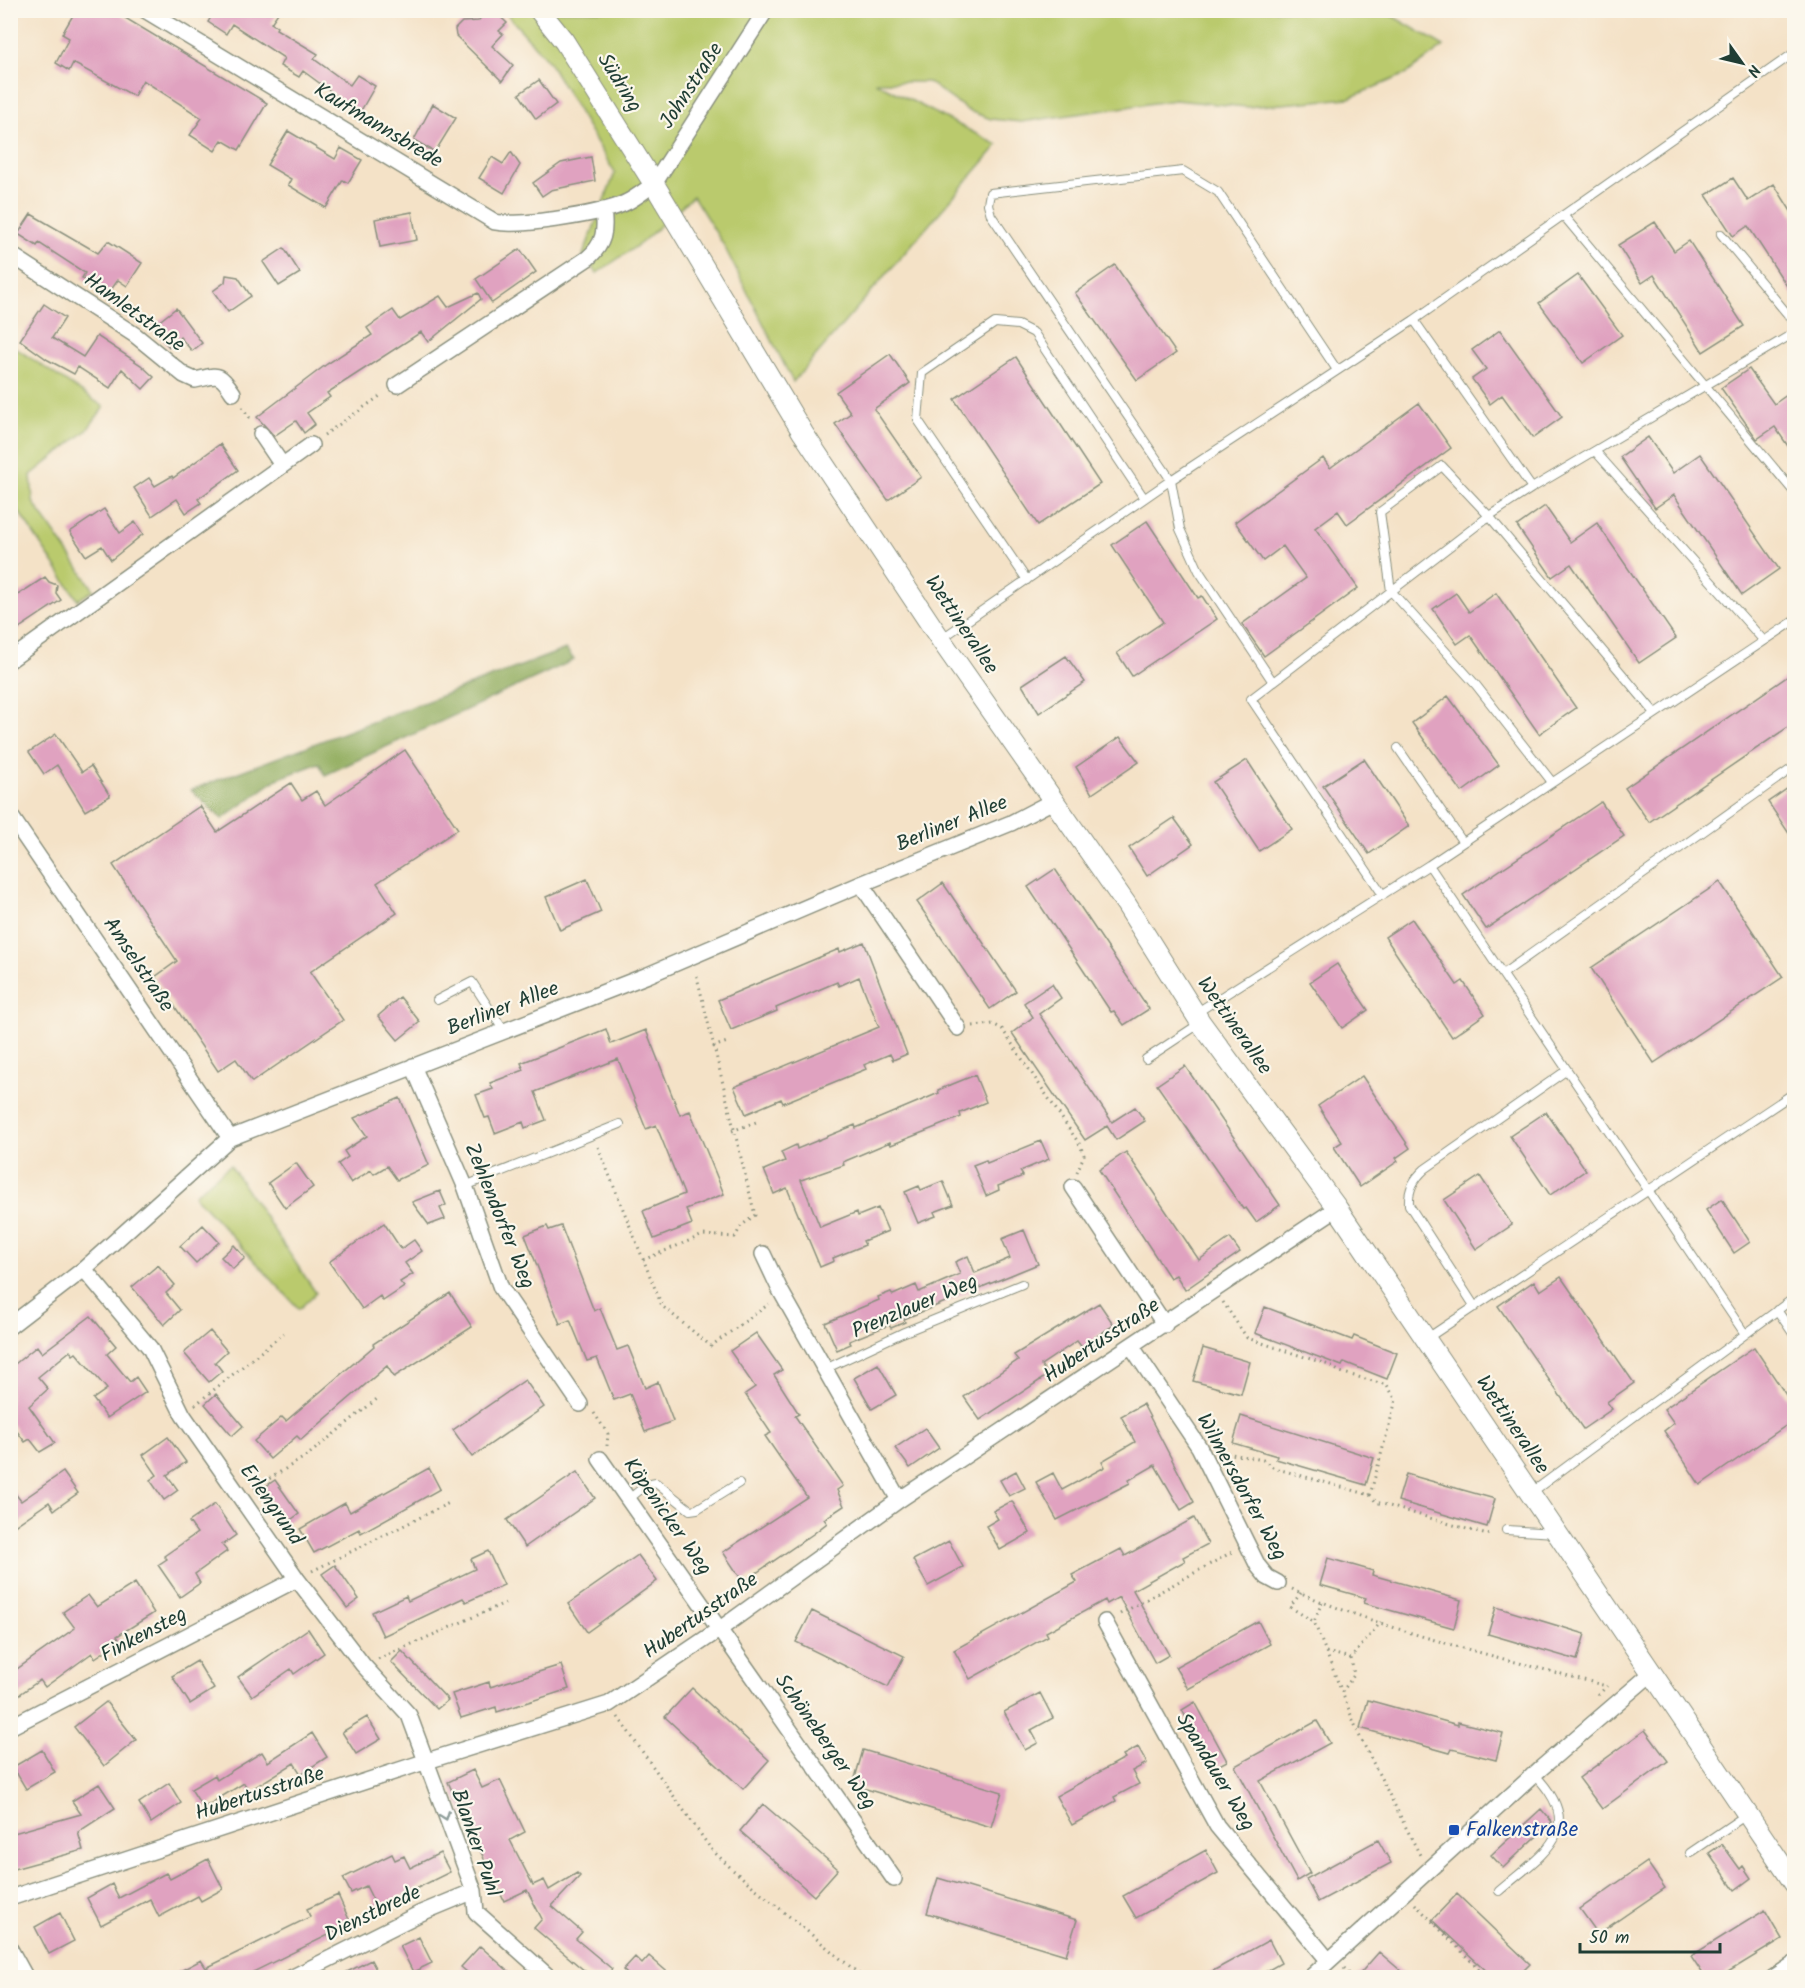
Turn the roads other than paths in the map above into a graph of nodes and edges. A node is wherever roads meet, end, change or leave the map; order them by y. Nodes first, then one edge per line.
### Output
1 (146, 10) edge
2 (539, 10) edge
3 (766, 10) edge
4 (1794, 53) edge
5 (654, 184) junction
6 (603, 210) junction
7 (1563, 215) junction
8 (1721, 234) dead end
9 (10, 254) edge
10 (1413, 320) junction
11 (1794, 322) edge
12 (1794, 333) edge
13 (1337, 370) junction
14 (1704, 384) junction
15 (397, 385) road end
16 (232, 393) road end
17 (261, 434) road end
18 (311, 445) road end
19 (1595, 452) junction
20 (282, 465) junction
21 (1171, 480) junction
22 (1532, 488) junction
23 (1794, 492) edge
24 (1144, 498) junction
25 (1489, 516) junction
26 (1027, 580) junction
27 (1391, 591) junction
28 (1794, 621) edge
29 (940, 640) junction
30 (1764, 641) junction
31 (10, 660) edge
32 (1273, 682) junction
33 (1655, 713) junction
34 (1398, 748) dead end
35 (1794, 767) edge
36 (1552, 782) junction
37 (1055, 800) junction
38 (10, 815) edge
39 (1462, 842) junction
40 (1429, 865) junction
41 (861, 884) junction
42 (1383, 895) junction
43 (1504, 973) junction
44 (437, 1000) dead end
45 (1198, 1019) junction
46 (958, 1028) road end
47 (504, 1031) junction
48 (1146, 1059) dead end
49 (413, 1066) junction
50 (1568, 1070) junction
51 (1794, 1093) edge
52 (620, 1124) dead end
53 (230, 1138) junction
54 (465, 1186) junction
55 (1073, 1187) road end
56 (1647, 1192) junction
57 (1337, 1208) junction
58 (763, 1254) dead end
59 (84, 1269) junction
60 (1022, 1284) dead end
61 (1794, 1298) edge
62 (1475, 1307) junction
63 (1778, 1310) junction
64 (1165, 1325) junction
65 (10, 1326) edge
66 (1745, 1334) junction
67 (1794, 1335) edge
68 (1425, 1340) junction
69 (1132, 1347) junction
70 (825, 1369) junction
71 (580, 1404) dead end
72 (600, 1459) road end
73 (739, 1483) dead end
74 (1530, 1494) junction
75 (629, 1499) junction
76 (899, 1500) junction
77 (1506, 1530) road end
78 (1557, 1534) junction
79 (297, 1579) junction
80 (1278, 1582) road end
81 (1105, 1622) road end
82 (720, 1629) junction
83 (1653, 1672) junction
84 (10, 1727) edge
85 (424, 1762) junction
86 (1534, 1774) junction
87 (1748, 1814) junction
88 (1690, 1853) dead end
89 (894, 1879) dead end
90 (1794, 1883) edge
91 (1499, 1891) dead end
92 (474, 1892) junction
93 (10, 1898) edge
94 (10, 1949) edge
95 (1328, 1960) junction
96 (1794, 1964) edge
97 (26, 1977) edge
98 (291, 1977) edge
99 (550, 1977) edge
100 (1310, 1977) edge
101 (1773, 1977) edge

1 - 6 street, Kaufmannsbrede
2 - 5 street, Südring
3 - 5 street, Johnstraße
4 - 7 lane
5 - 6 street, Kaufmannsbrede
5 - 29 street, Wettinerallee
6 - 15 street
7 - 10 lane
7 - 14 lane
8 - 11 lane
9 - 16 street, Hamletstraße
10 - 13 lane
10 - 22 lane
12 - 14 lane
13 - 21 lane
13 - 21 lane
14 - 19 lane
14 - 23 lane
17 - 20 street
18 - 20 street
19 - 22 lane
19 - 30 lane
20 - 31 street
21 - 24 lane
21 - 32 lane
22 - 25 lane
24 - 26 lane
24 - 26 lane
25 - 27 lane
25 - 27 lane
25 - 33 lane
26 - 29 lane
27 - 32 lane
27 - 36 lane
28 - 30 lane
29 - 37 street, Wettinerallee
30 - 33 lane
32 - 42 lane
33 - 36 lane
34 - 39 lane
35 - 43 lane
36 - 39 lane
37 - 41 street, Berliner Allee
37 - 45 street, Wettinerallee
38 - 53 street, Amselstraße
39 - 40 lane
40 - 42 lane
40 - 43 lane
41 - 46 street
41 - 47 street, Berliner Allee
42 - 45 lane
43 - 50 lane
44 - 47 lane
45 - 48 lane
45 - 57 street, Wettinerallee
47 - 49 street, Berliner Allee
49 - 53 street, Berliner Allee
49 - 54 street, Zehlendorfer Weg
50 - 56 lane
50 - 62 lane
51 - 56 lane
52 - 54 lane
53 - 59 street, Berliner Allee
54 - 71 street, Zehlendorfer Weg
55 - 64 street
56 - 62 lane
56 - 66 lane
57 - 64 street, Hubertusstraße
57 - 68 street, Wettinerallee
58 - 70 street
59 - 65 street, Berliner Allee
59 - 79 street, Erlengrund
60 - 70 lane, Prenzlauer Weg
61 - 63 lane
62 - 68 lane
63 - 66 lane
63 - 67 lane
64 - 69 street, Hubertusstraße
66 - 74 lane
68 - 74 street, Wettinerallee
69 - 76 street, Hubertusstraße
69 - 80 street, Wilmersdorfer Weg
70 - 76 street
72 - 75 street, Köpenicker Weg
73 - 75 lane
74 - 78 street, Wettinerallee
75 - 82 street, Köpenicker Weg
76 - 82 street, Hubertusstraße
77 - 78 lane
78 - 83 street, Wettinerallee
79 - 84 street, Finkensteg
79 - 85 street, Erlengrund
81 - 95 street, Spandauer Weg
82 - 85 street, Hubertusstraße
82 - 89 street, Schöneberger Weg
83 - 86 street
83 - 87 street, Wettinerallee
85 -> 92 street, Blanker Puhl
85 - 93 street, Hubertusstraße
86 - 91 lane
86 - 95 street
87 - 88 lane
87 - 90 street, Wettinerallee
92 - 98 street, Dienstbrede
92 - 99 street, Blanker Puhl
94 - 97 street
95 - 100 street
96 - 101 street

